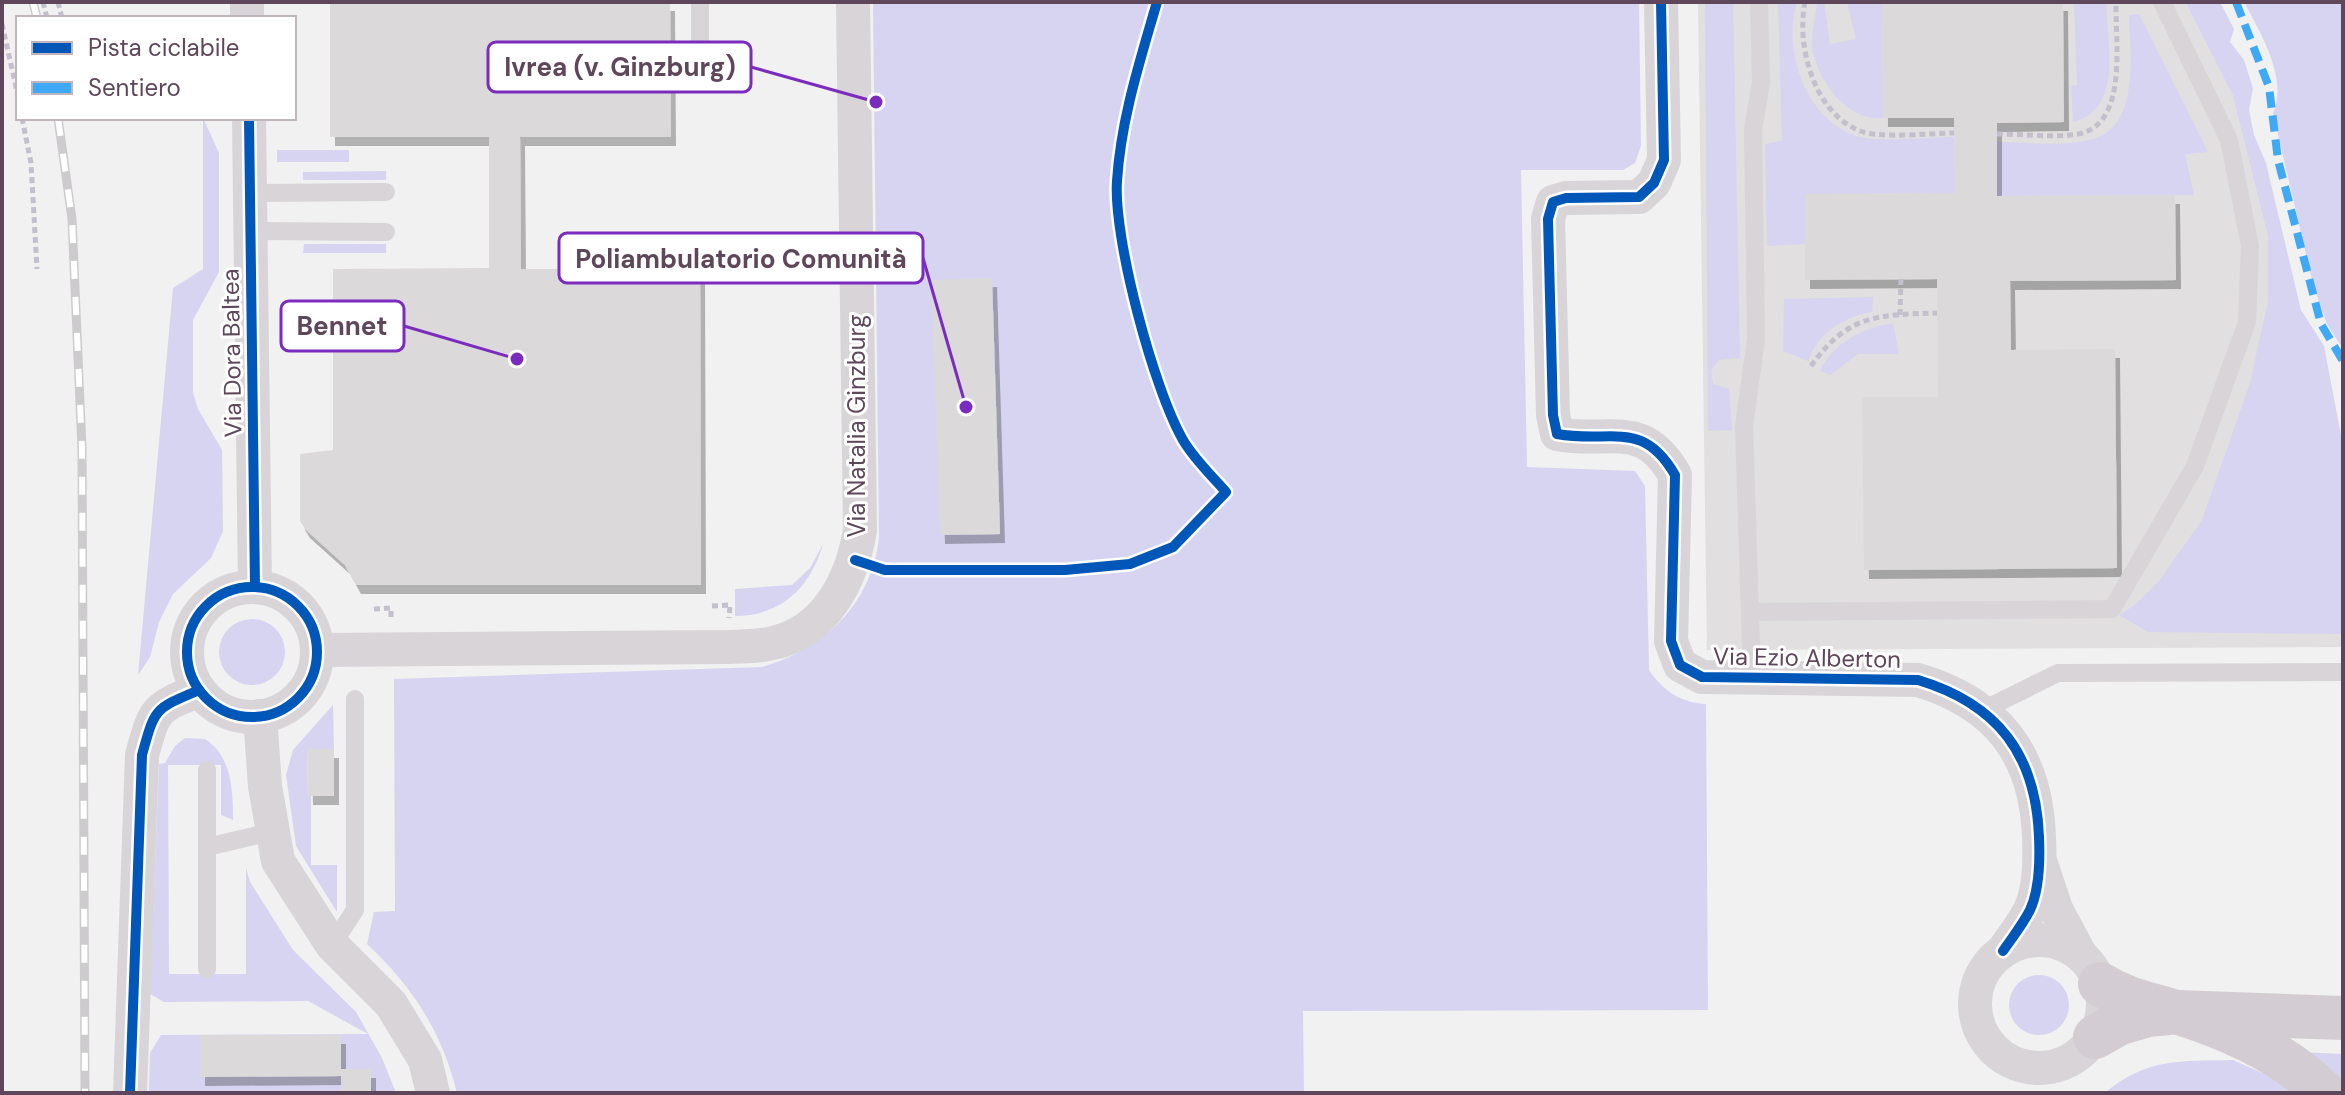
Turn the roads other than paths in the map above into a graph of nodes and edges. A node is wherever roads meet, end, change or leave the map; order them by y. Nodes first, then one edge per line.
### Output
1 (700, 2) edge
2 (853, 2) edge
3 (1661, 2) edge
4 (1759, 2) edge
5 (2162, 2) edge
6 (700, 73) dead end
7 (249, 120) edge
8 (386, 192) dead end
9 (249, 193) junction
10 (250, 231) junction
11 (386, 232) dead end
12 (255, 587) junction
13 (1751, 612) junction
14 (317, 650) junction
15 (2343, 672) edge
16 (1752, 677) junction
17 (199, 690) junction
18 (355, 699) dead end
19 (1981, 711) junction
20 (260, 716) junction
21 (207, 770) dead end
22 (271, 832) junction
23 (207, 847) junction
24 (2040, 864) junction
25 (332, 945) junction
26 (2003, 951) junction
27 (207, 969) dead end
28 (2090, 969) junction
29 (2343, 987) edge
30 (2177, 1012) junction
31 (2343, 1018) edge
32 (2082, 1049) junction
33 (2006, 1059) junction
34 (130, 1093) edge
35 (433, 1093) edge
36 (2027, 1093) edge
37 (2051, 1093) edge
38 (2324, 1093) edge

1 - 6 lane
2 - 14 street, Via Natalia Ginzburg
3 - 16 street, Via Ezio Alberton
4 - 13 lane
5 - 13 lane
7 - 9 street, Via Dora Baltea
8 - 9 lane
9 - 10 street, Via Dora Baltea
10 - 11 lane
10 - 12 street, Via Dora Baltea
12 - 14 street
12 - 17 street
13 - 16 lane
14 - 20 street
15 - 19 lane
16 - 19 street, Via Ezio Alberton
17 - 20 street
17 - 34 street
18 - 25 lane
19 - 24 street, Via Ezio Alberton
20 - 22 street
21 - 23 lane
22 - 23 lane
22 - 25 street
23 - 27 lane
24 - 26 street, Via Ezio Alberton
24 - 28 street
25 - 35 street
26 - 28 street
26 - 33 street
28 - 30 main road
28 - 32 street
29 - 30 main road
30 - 31 main road
30 - 32 main road
30 - 38 main road
32 - 33 street
32 - 37 street
33 - 36 street

